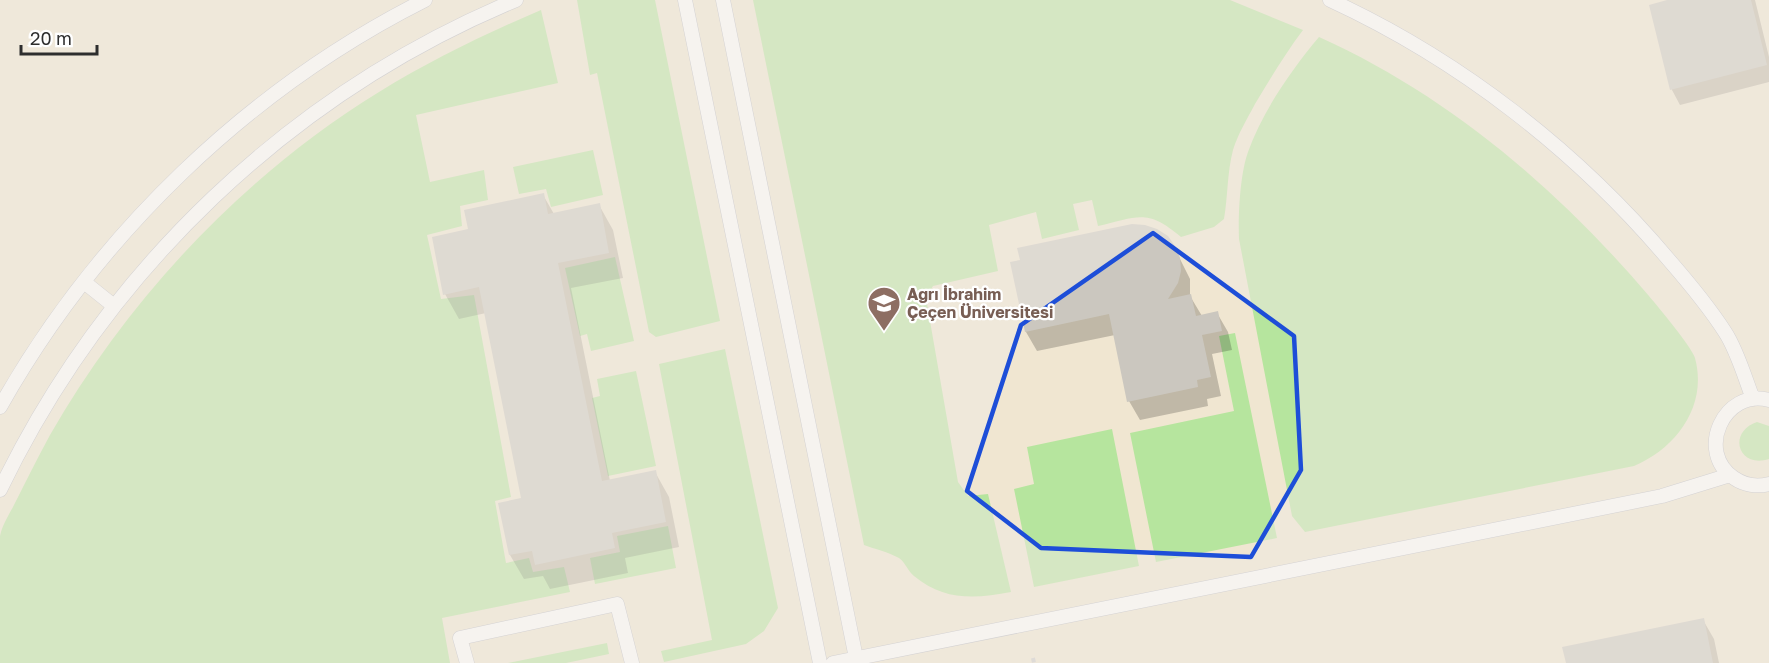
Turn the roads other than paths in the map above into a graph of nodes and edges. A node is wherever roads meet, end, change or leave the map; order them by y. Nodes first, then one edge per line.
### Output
1 (425, 0) edge
2 (516, 0) edge
3 (685, 0) edge
4 (723, 0) edge
5 (1335, 1) edge
6 (84, 282) junction
7 (114, 306) junction
8 (1753, 399) junction
9 (1769, 400) edge
10 (0, 407) edge
11 (1730, 475) junction
12 (1769, 484) edge
13 (0, 490) edge
14 (857, 661) edge
15 (467, 663) edge
16 (632, 663) edge
17 (820, 663) edge
18 (833, 663) edge

1 - 6 lane
2 - 7 lane
3 - 17 lane
4 - 14 lane
5 - 8 lane
6 - 7 lane
6 - 10 lane
7 - 13 lane
8 - 9 lane
8 - 11 lane
11 - 12 lane
11 - 14 lane
14 - 18 lane
15 - 16 lane

